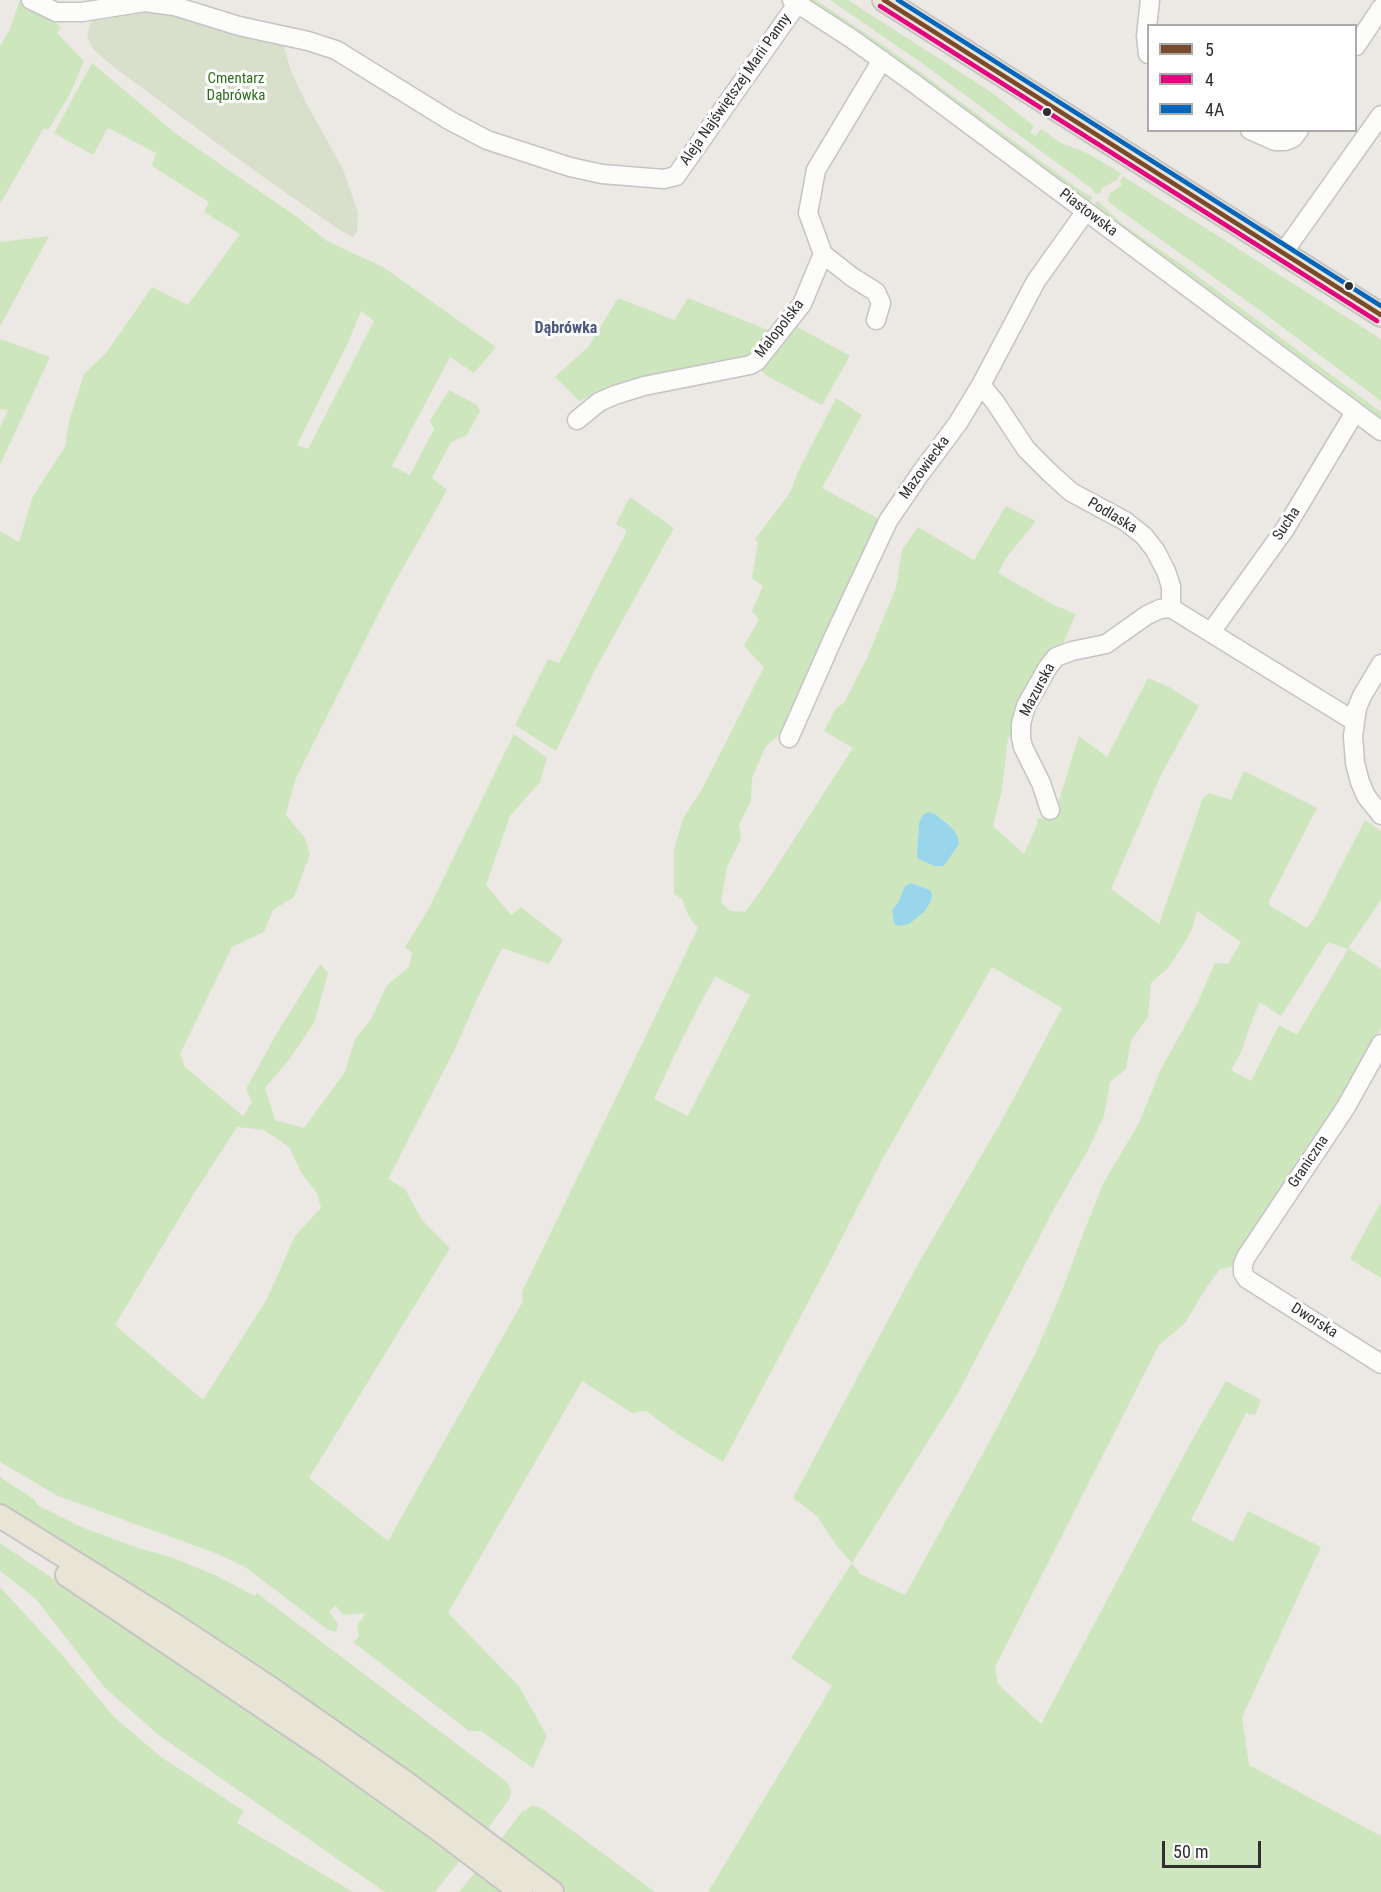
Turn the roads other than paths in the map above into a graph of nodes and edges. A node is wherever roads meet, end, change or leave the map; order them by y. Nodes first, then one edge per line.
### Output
1 (31, 0) edge
2 (884, 0) edge
3 (1150, 0) edge
4 (794, 2) edge
5 (1381, 8) edge
6 (1147, 24) edge
7 (1147, 27) edge
8 (1147, 42) edge
9 (1357, 44) edge
10 (882, 60) junction
11 (1381, 115) edge
12 (1255, 132) edge
13 (1298, 132) edge
14 (1086, 211) junction
15 (1283, 253) junction
16 (823, 254) junction
17 (1381, 315) edge
18 (876, 320) dead end
19 (981, 385) junction
20 (1355, 412) junction
21 (577, 420) dead end
22 (1381, 431) edge
23 (1171, 608) junction
24 (1211, 632) junction
25 (1381, 664) edge
26 (1354, 721) junction
27 (789, 738) dead end
28 (1050, 810) dead end
29 (1381, 815) edge
30 (1381, 1044) edge
31 (1247, 1279) joint
32 (1381, 1364) edge
33 (0, 1516) edge
34 (0, 1530) edge
35 (521, 1892) edge
36 (552, 1892) edge

1 - 4 street, Aleja Najświętszej Marii Panny
2 - 15 main road
3 - 6 street
4 - 10 street, Piastowska
5 - 9 street
7 - 8 street
10 - 14 street, Piastowska
10 - 16 street
11 - 15 street
12 - 13 street
14 - 19 street, Mazowiecka
14 - 20 street, Piastowska
15 - 17 main road
16 - 18 street
16 - 21 street, Małopolska
19 - 23 street, Podlaska
19 - 27 street, Mazowiecka
20 - 22 street, Piastowska
20 - 24 street, Sucha
23 - 24 street
23 - 28 street, Mazurska
24 - 26 street
25 - 26 street
26 - 29 street
30 - 31 street, Graniczna
31 - 32 street, Dworska
33 - 36 main road
34 - 35 main road

